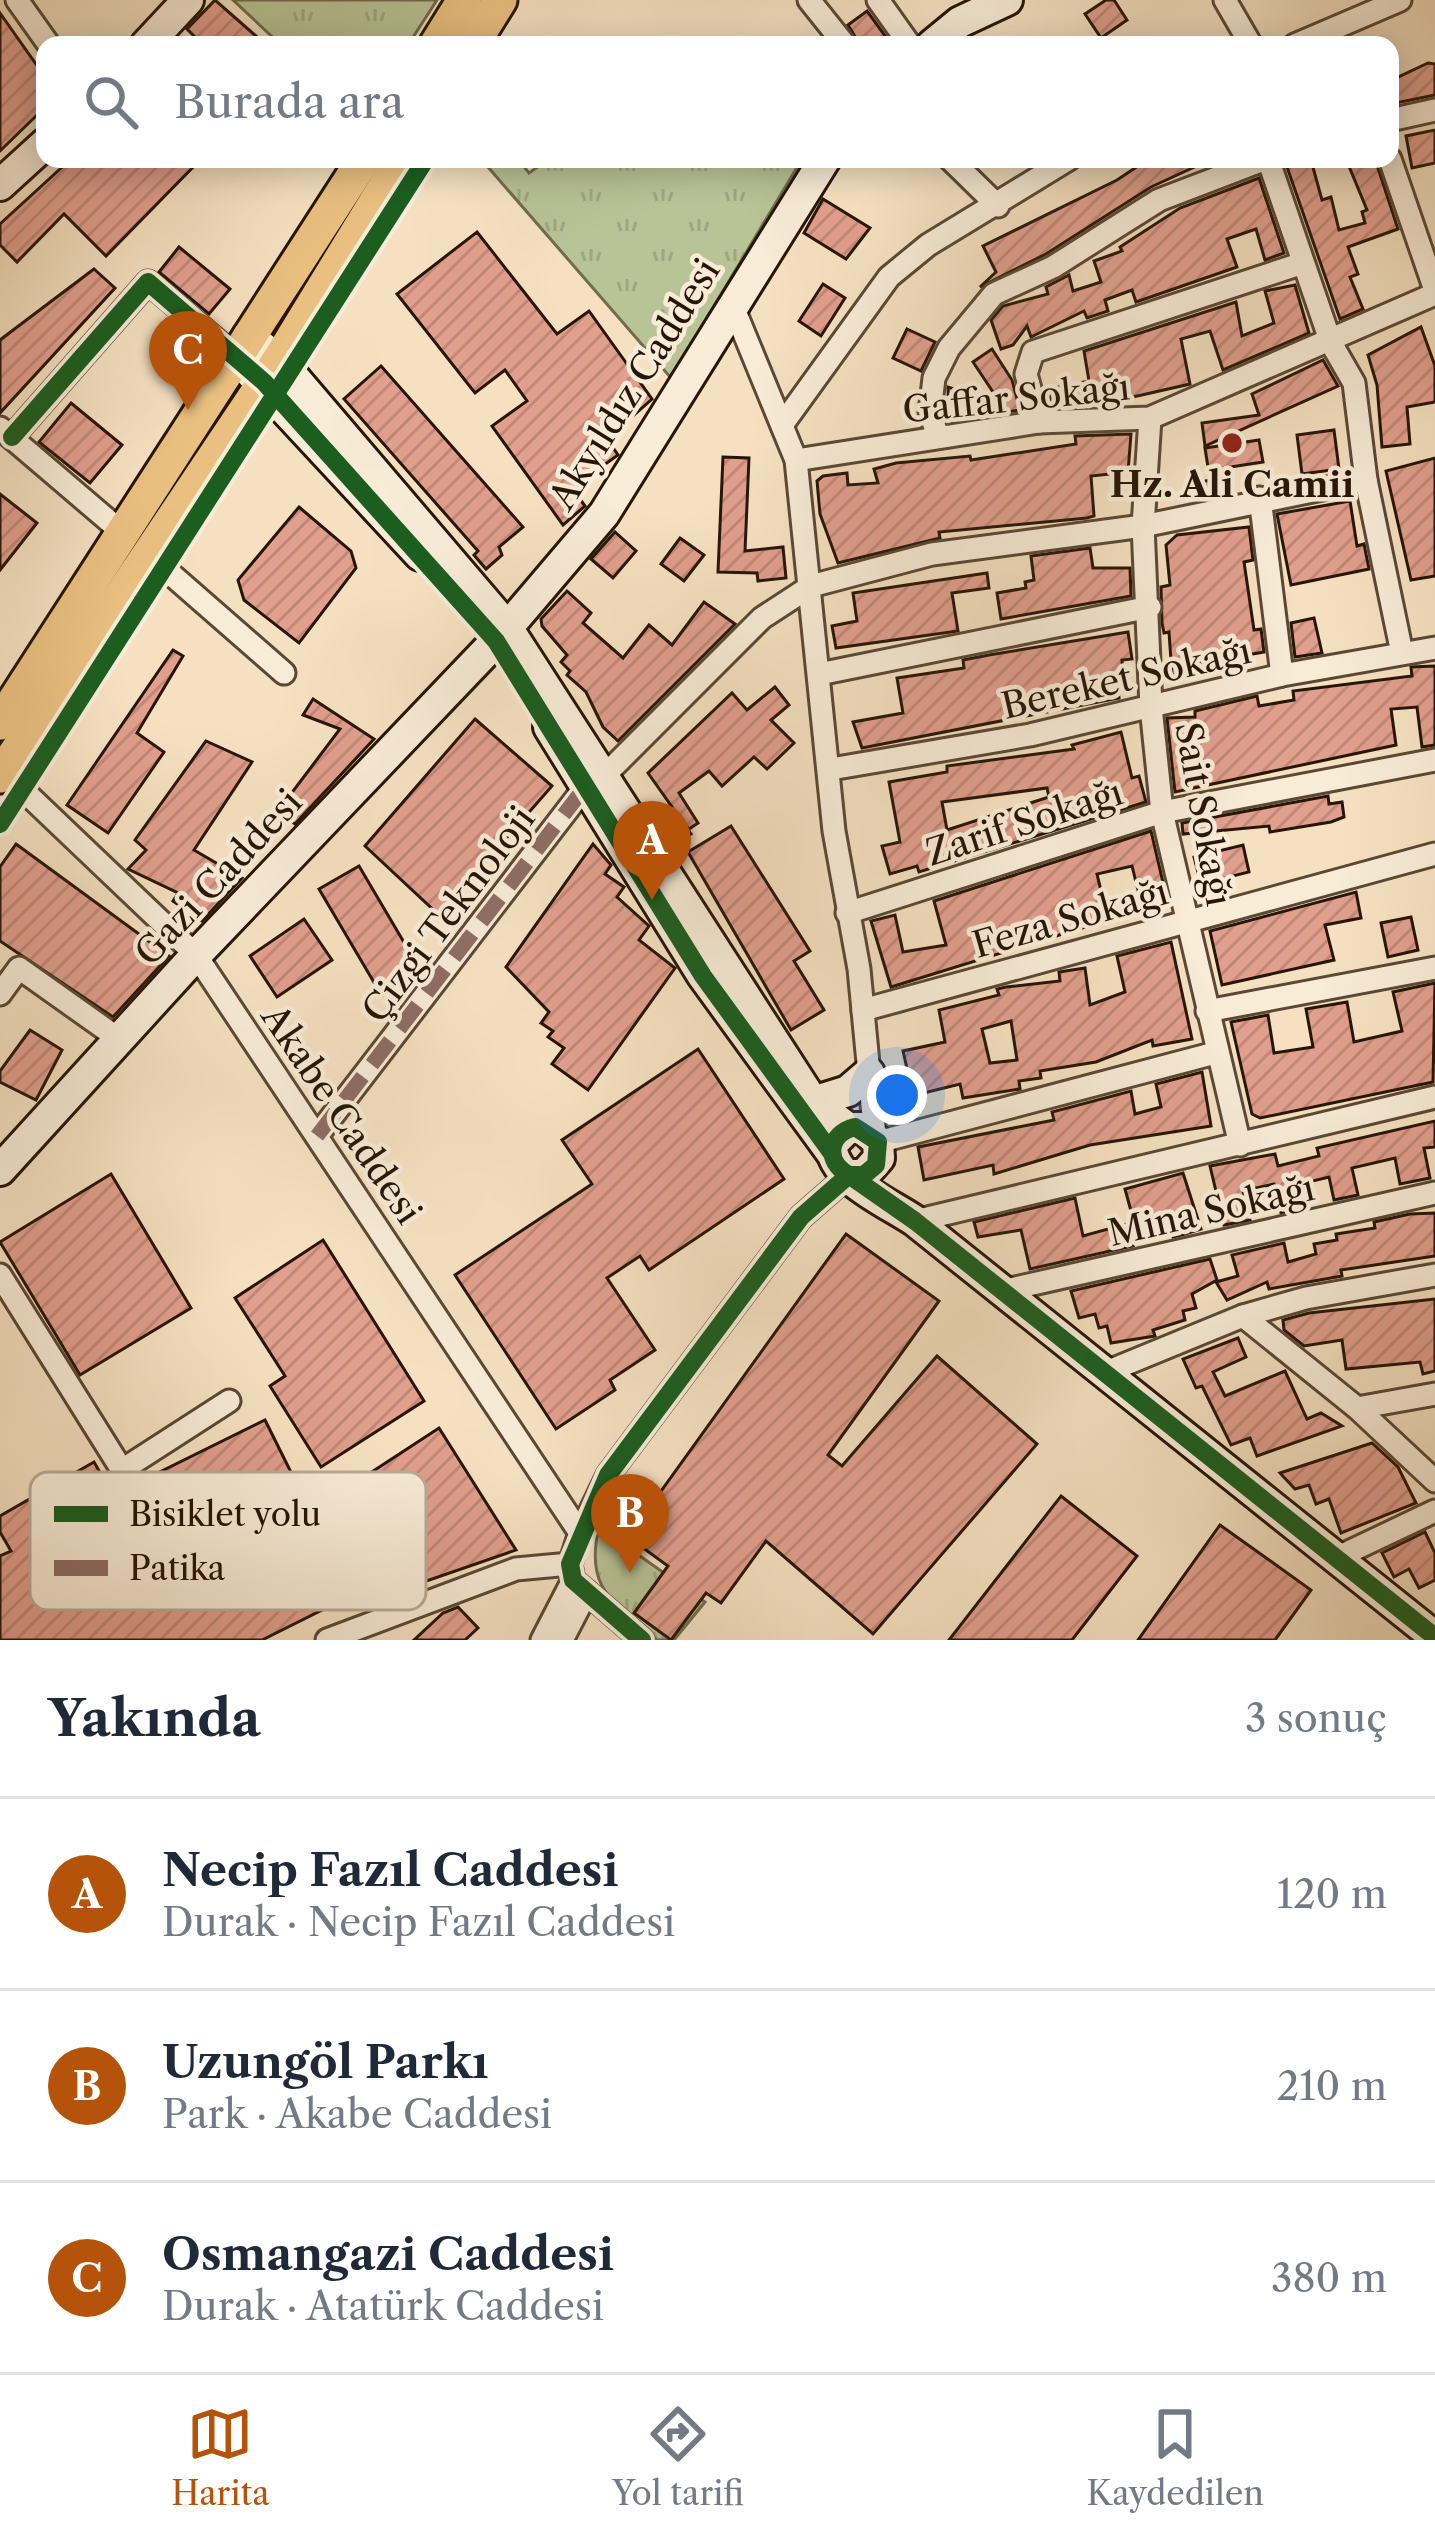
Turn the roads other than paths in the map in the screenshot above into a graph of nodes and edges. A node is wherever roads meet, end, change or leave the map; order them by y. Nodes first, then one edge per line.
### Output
1 (17, 0) edge
2 (188, 0) edge
3 (464, 0) edge
4 (500, 0) edge
5 (809, 0) edge
6 (878, 0) edge
7 (1007, 0) edge
8 (1225, 0) edge
9 (1400, 0) edge
10 (43, 36) edge
11 (154, 36) edge
12 (442, 36) edge
13 (478, 36) edge
14 (837, 36) edge
15 (904, 36) edge
16 (943, 36) edge
17 (1246, 36) edge
18 (1316, 36) edge
19 (1435, 110) edge
20 (1399, 118) edge
21 (36, 152) edge
22 (358, 168) edge
23 (396, 168) edge
24 (819, 168) edge
25 (959, 168) edge
26 (1055, 168) edge
27 (1243, 168) edge
28 (1270, 168) edge
29 (1393, 168) edge
30 (0, 185) edge
31 (998, 206) junction
32 (1303, 263) junction
33 (1435, 292) edge
34 (732, 304) junction
35 (1330, 343) junction
36 (242, 346) junction
37 (272, 371) junction
38 (1150, 418) junction
39 (1039, 422) junction
40 (782, 425) junction
41 (6, 433) edge
42 (938, 436) junction
43 (796, 460) junction
44 (1366, 480) junction
45 (1260, 498) junction
46 (1143, 526) junction
47 (123, 533) junction
48 (149, 555) junction
49 (812, 586) junction
50 (1150, 607) junction
51 (501, 633) junction
52 (1435, 648) edge
53 (1402, 653) junction
54 (284, 673) dead end
55 (819, 674) junction
56 (1282, 675) junction
57 (1151, 707) junction
58 (0, 723) edge
59 (1435, 760) edge
60 (831, 769) junction
61 (2, 773) edge
62 (595, 781) junction
63 (1162, 812) junction
64 (1435, 854) edge
65 (847, 913) junction
66 (1190, 919) junction
67 (196, 955) junction
68 (1435, 968) edge
69 (0, 994) edge
70 (863, 1010) junction
71 (1207, 1011) junction
72 (119, 1039) junction
73 (1215, 1053) junction
74 (868, 1073) junction
75 (1435, 1097) edge
76 (813, 1102) junction
77 (316, 1136) junction
78 (1240, 1145) junction
79 (856, 1146) junction
80 (0, 1170) edge
81 (1435, 1193) edge
82 (915, 1221) junction
83 (0, 1275) edge
84 (1435, 1275) edge
85 (1002, 1291) junction
86 (1244, 1316) junction
87 (1104, 1373) junction
88 (1435, 1394) edge
89 (229, 1401) dead end
90 (1357, 1408) junction
91 (1435, 1481) edge
92 (1435, 1511) edge
93 (580, 1533) junction
94 (1336, 1558) junction
95 (577, 1578) junction
96 (426, 1603) edge
97 (407, 1610) edge
98 (1435, 1637) edge
99 (327, 1640) edge
100 (542, 1640) edge
101 (562, 1640) edge
102 (641, 1640) edge

1 - 10 street
2 - 11 street
3 - 12 main road
4 - 13 main road
5 - 14 street
6 - 15 street
7 - 16 street
8 - 17 street
9 - 18 street
19 - 20 street
21 - 30 street
22 - 36 main road
23 - 37 main road
24 - 34 street, Akyıldız Caddesi
25 - 31 street
26 - 31 street
27 - 42 street
28 - 32 street
29 - 33 street
31 - 40 street
32 - 35 street
32 - 39 street
33 - 35 street, Gaffar Sokağı
34 - 40 street
34 - 51 street, Akyıldız Caddesi
35 - 38 street, Gaffar Sokağı
35 - 44 street
36 - 37 street
36 - 41 street
36 - 47 main road
37 - 48 main road
37 - 51 street
38 - 39 street, Gaffar Sokağı
38 - 46 street, Sait Sokağı
39 - 42 street, Gaffar Sokağı
40 - 43 street
41 - 47 street
42 - 43 street, Gaffar Sokağı
43 - 49 street
44 - 45 street, Çizgi Teknoloji
44 - 53 street
45 - 46 street, Çizgi Teknoloji
45 - 56 street
46 - 49 street, Çizgi Teknoloji
46 - 50 street, Sait Sokağı
47 - 58 main road
48 - 54 street
48 - 61 main road
49 - 55 street
49 - 62 street, Çizgi Teknoloji
50 - 55 street
50 - 57 street, Sait Sokağı
51 - 62 street
51 - 67 street, Gazi Caddesi
52 - 53 street, Bereket Sokağı
53 - 56 street, Bereket Sokağı
55 - 60 street
56 - 57 street, Bereket Sokağı
57 - 60 street, Bereket Sokağı
57 - 63 street, Sait Sokağı
59 - 63 street, Zarif Sokağı
60 - 65 street
61 - 67 street, Akabe Caddesi
62 - 76 street
62 - 77 street, Çizgi Teknoloji
62 - 79 street
63 - 65 street, Zarif Sokağı
63 - 66 street, Sait Sokağı
64 - 66 street, Feza Sokağı
65 - 70 street
66 - 70 street, Feza Sokağı
66 - 71 street, Sait Sokağı
67 - 72 street, Gazi Caddesi
67 - 77 street, Akabe Caddesi
68 - 71 street
69 - 72 street
70 - 74 street
71 - 73 street, Sait Sokağı
72 - 80 street, Gazi Caddesi
73 - 78 street, Sait Sokağı
73 - 79 street
74 - 76 street
74 - 79 street
75 - 78 street
76 - 79 street
77 - 93 street, Akabe Caddesi
78 - 82 street
79 - 82 street
79 - 93 street
81 - 85 street, Mina Sokağı
82 - 85 street
83 - 89 street
84 - 86 street
85 - 87 street
86 - 87 street
86 - 90 street
87 - 94 street
88 - 90 street
90 - 91 street
92 - 94 street
93 - 95 street
94 - 98 street
95 - 96 street
95 - 100 street
95 - 101 street
95 - 102 street
97 - 99 street

